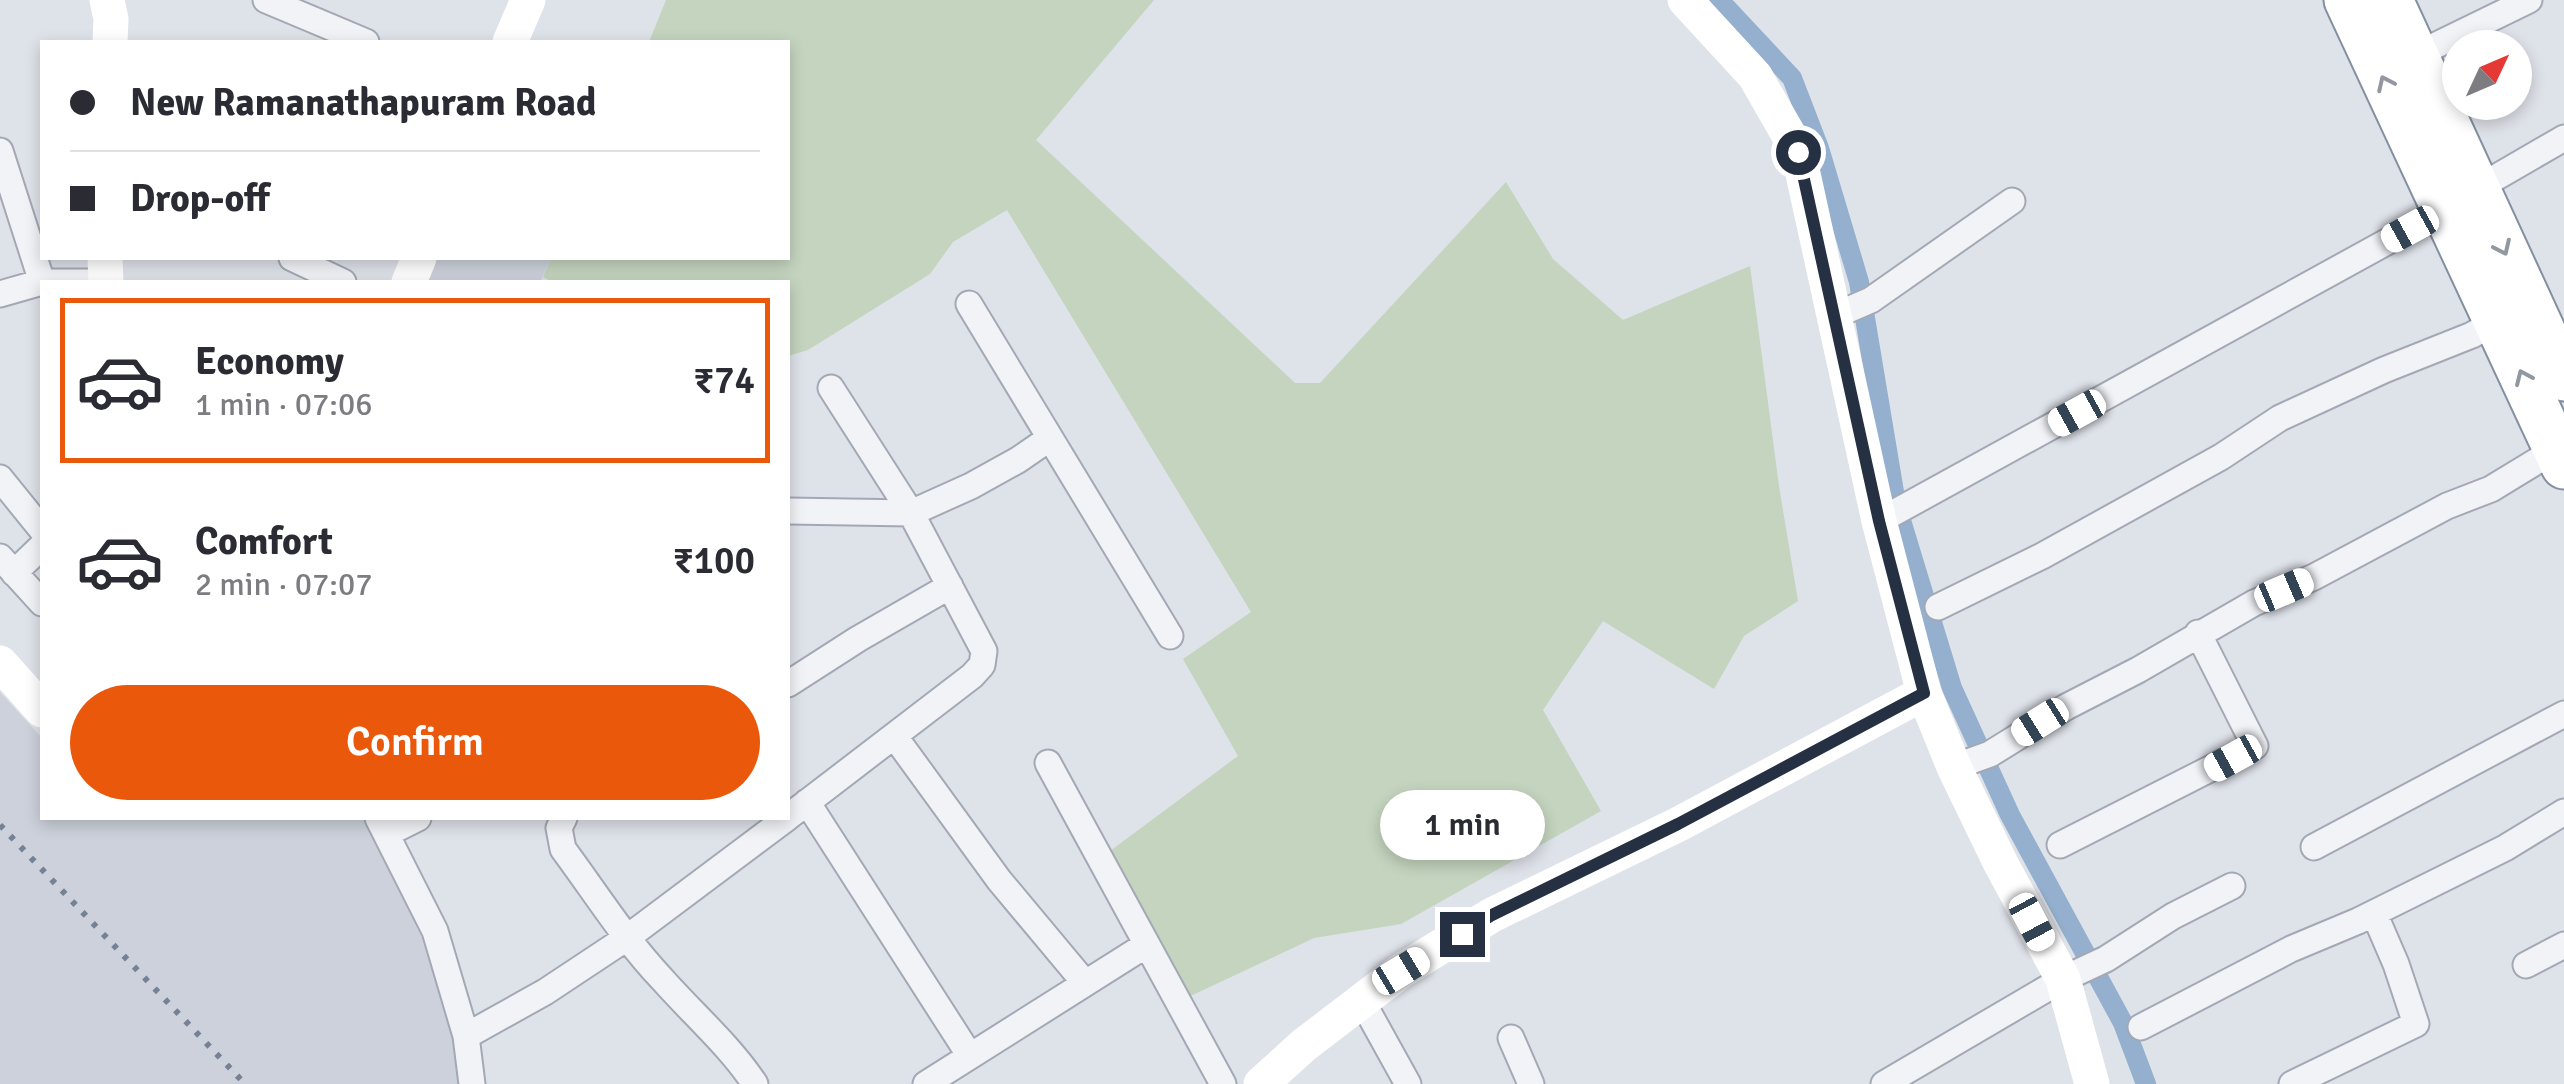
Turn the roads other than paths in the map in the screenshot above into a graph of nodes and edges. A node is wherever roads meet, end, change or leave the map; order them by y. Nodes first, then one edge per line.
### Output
1 (108, 0) edge
2 (266, 0) edge
3 (528, 0) edge
4 (1686, 0) edge
5 (2347, 0) edge
6 (2390, 0) edge
7 (2528, 0) edge
8 (110, 40) edge
9 (361, 40) edge
10 (511, 40) edge
11 (2414, 56) junction
12 (2564, 138) edge
13 (0, 152) edge
14 (2460, 200) junction
15 (2012, 201) dead end
16 (296, 260) edge
17 (111, 275) edge
18 (41, 280) edge
19 (62, 280) edge
20 (340, 280) edge
21 (40, 283) edge
22 (0, 294) edge
23 (969, 304) dead end
24 (1853, 308) junction
25 (2497, 321) junction
26 (2564, 378) edge
27 (831, 388) dead end
28 (1050, 438) junction
29 (2560, 458) edge
30 (0, 478) edge
31 (790, 510) edge
32 (911, 513) junction
33 (1895, 513) junction
34 (40, 528) edge
35 (40, 547) edge
36 (7, 565) edge
37 (950, 586) junction
38 (40, 601) edge
39 (1938, 607) dead end
40 (2198, 633) junction
41 (1170, 636) dead end
42 (0, 663) edge
43 (790, 683) edge
44 (1924, 693) junction
45 (40, 708) edge
46 (2564, 714) edge
47 (895, 736) junction
48 (1973, 760) junction
49 (1048, 763) dead end
50 (794, 812) edge
51 (2564, 812) edge
52 (409, 820) edge
53 (563, 820) edge
54 (783, 820) edge
55 (382, 826) edge
56 (2060, 845) dead end
57 (2314, 847) dead end
58 (2232, 886) dead end
59 (2374, 913) junction
60 (628, 937) junction
61 (1146, 945) junction
62 (2564, 945) edge
63 (2526, 965) dead end
64 (2083, 970) junction
65 (1085, 984) junction
66 (1362, 1001) junction
67 (2140, 1027) dead end
68 (466, 1036) junction
69 (1511, 1038) dead end
70 (970, 1056) junction
71 (472, 1084) edge
72 (755, 1084) edge
73 (926, 1084) edge
74 (1223, 1084) edge
75 (1261, 1084) edge
76 (1408, 1084) edge
77 (1531, 1084) edge
78 (1884, 1084) edge
79 (2092, 1084) edge
80 (2292, 1084) edge

1 - 8 main road
2 - 9 street
3 - 10 main road
4 - 24 main road
14 -> 5 highway
6 - 11 highway
7 - 11 street
11 - 14 highway
12 - 14 street
13 - 18 street
14 - 25 highway
14 -> 26 highway
14 - 33 street
15 - 24 street
16 - 20 street
17 - 19 street
21 - 22 street
23 - 28 street
24 - 33 main road
29 -> 25 highway
25 - 39 street
27 - 32 street
28 - 32 street
28 - 41 street
29 - 40 street
30 - 34 street
31 - 32 street
32 - 37 street
33 - 44 main road
35 - 36 street
36 - 38 street
37 - 43 street
37 - 47 street
40 - 48 street
40 - 56 street
42 - 45 main road
44 - 48 main road
44 - 66 main road
46 - 57 street
47 - 50 street
47 - 65 street
48 - 64 main road
49 - 61 street
50 - 70 street
51 - 59 street
52 - 55 street
53 - 60 street
54 - 60 street
55 - 68 street
58 - 64 street
59 - 67 street
59 - 80 street
60 - 68 street
60 - 72 street
61 - 65 street
61 - 74 street
62 - 63 street
64 - 78 street
64 - 79 main road
65 - 70 street
66 - 75 main road
66 - 76 street
68 - 71 street
69 - 77 street
70 - 73 street

